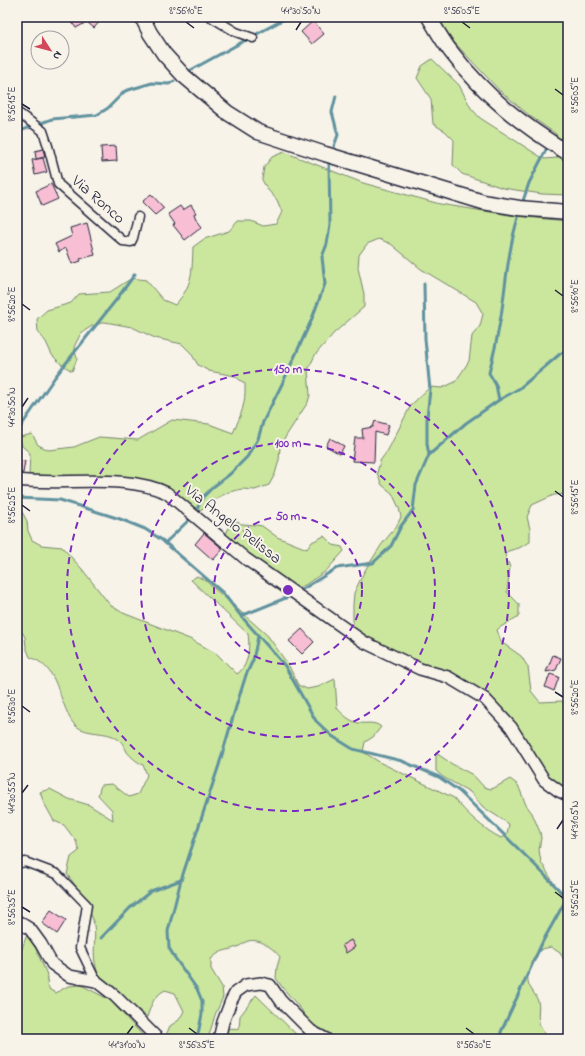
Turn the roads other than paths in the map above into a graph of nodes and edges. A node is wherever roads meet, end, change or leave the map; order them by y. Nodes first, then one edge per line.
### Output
1 (142, 17) edge
2 (211, 17) edge
3 (429, 17) edge
4 (253, 38) dead end
5 (17, 112) edge
6 (568, 153) edge
7 (568, 212) edge
8 (138, 217) dead end
9 (17, 480) edge
10 (568, 795) edge
11 (17, 864) edge
12 (17, 921) edge
13 (96, 981) junction
14 (158, 1039) edge
15 (218, 1039) edge
16 (326, 1039) edge

1 - 7 highway
2 - 4 street
3 - 6 highway
5 - 8 street, Via Ronco
9 - 10 street, Via Angelo Pelissa
11 - 13 street
12 - 13 street
13 - 14 street
15 - 16 street

